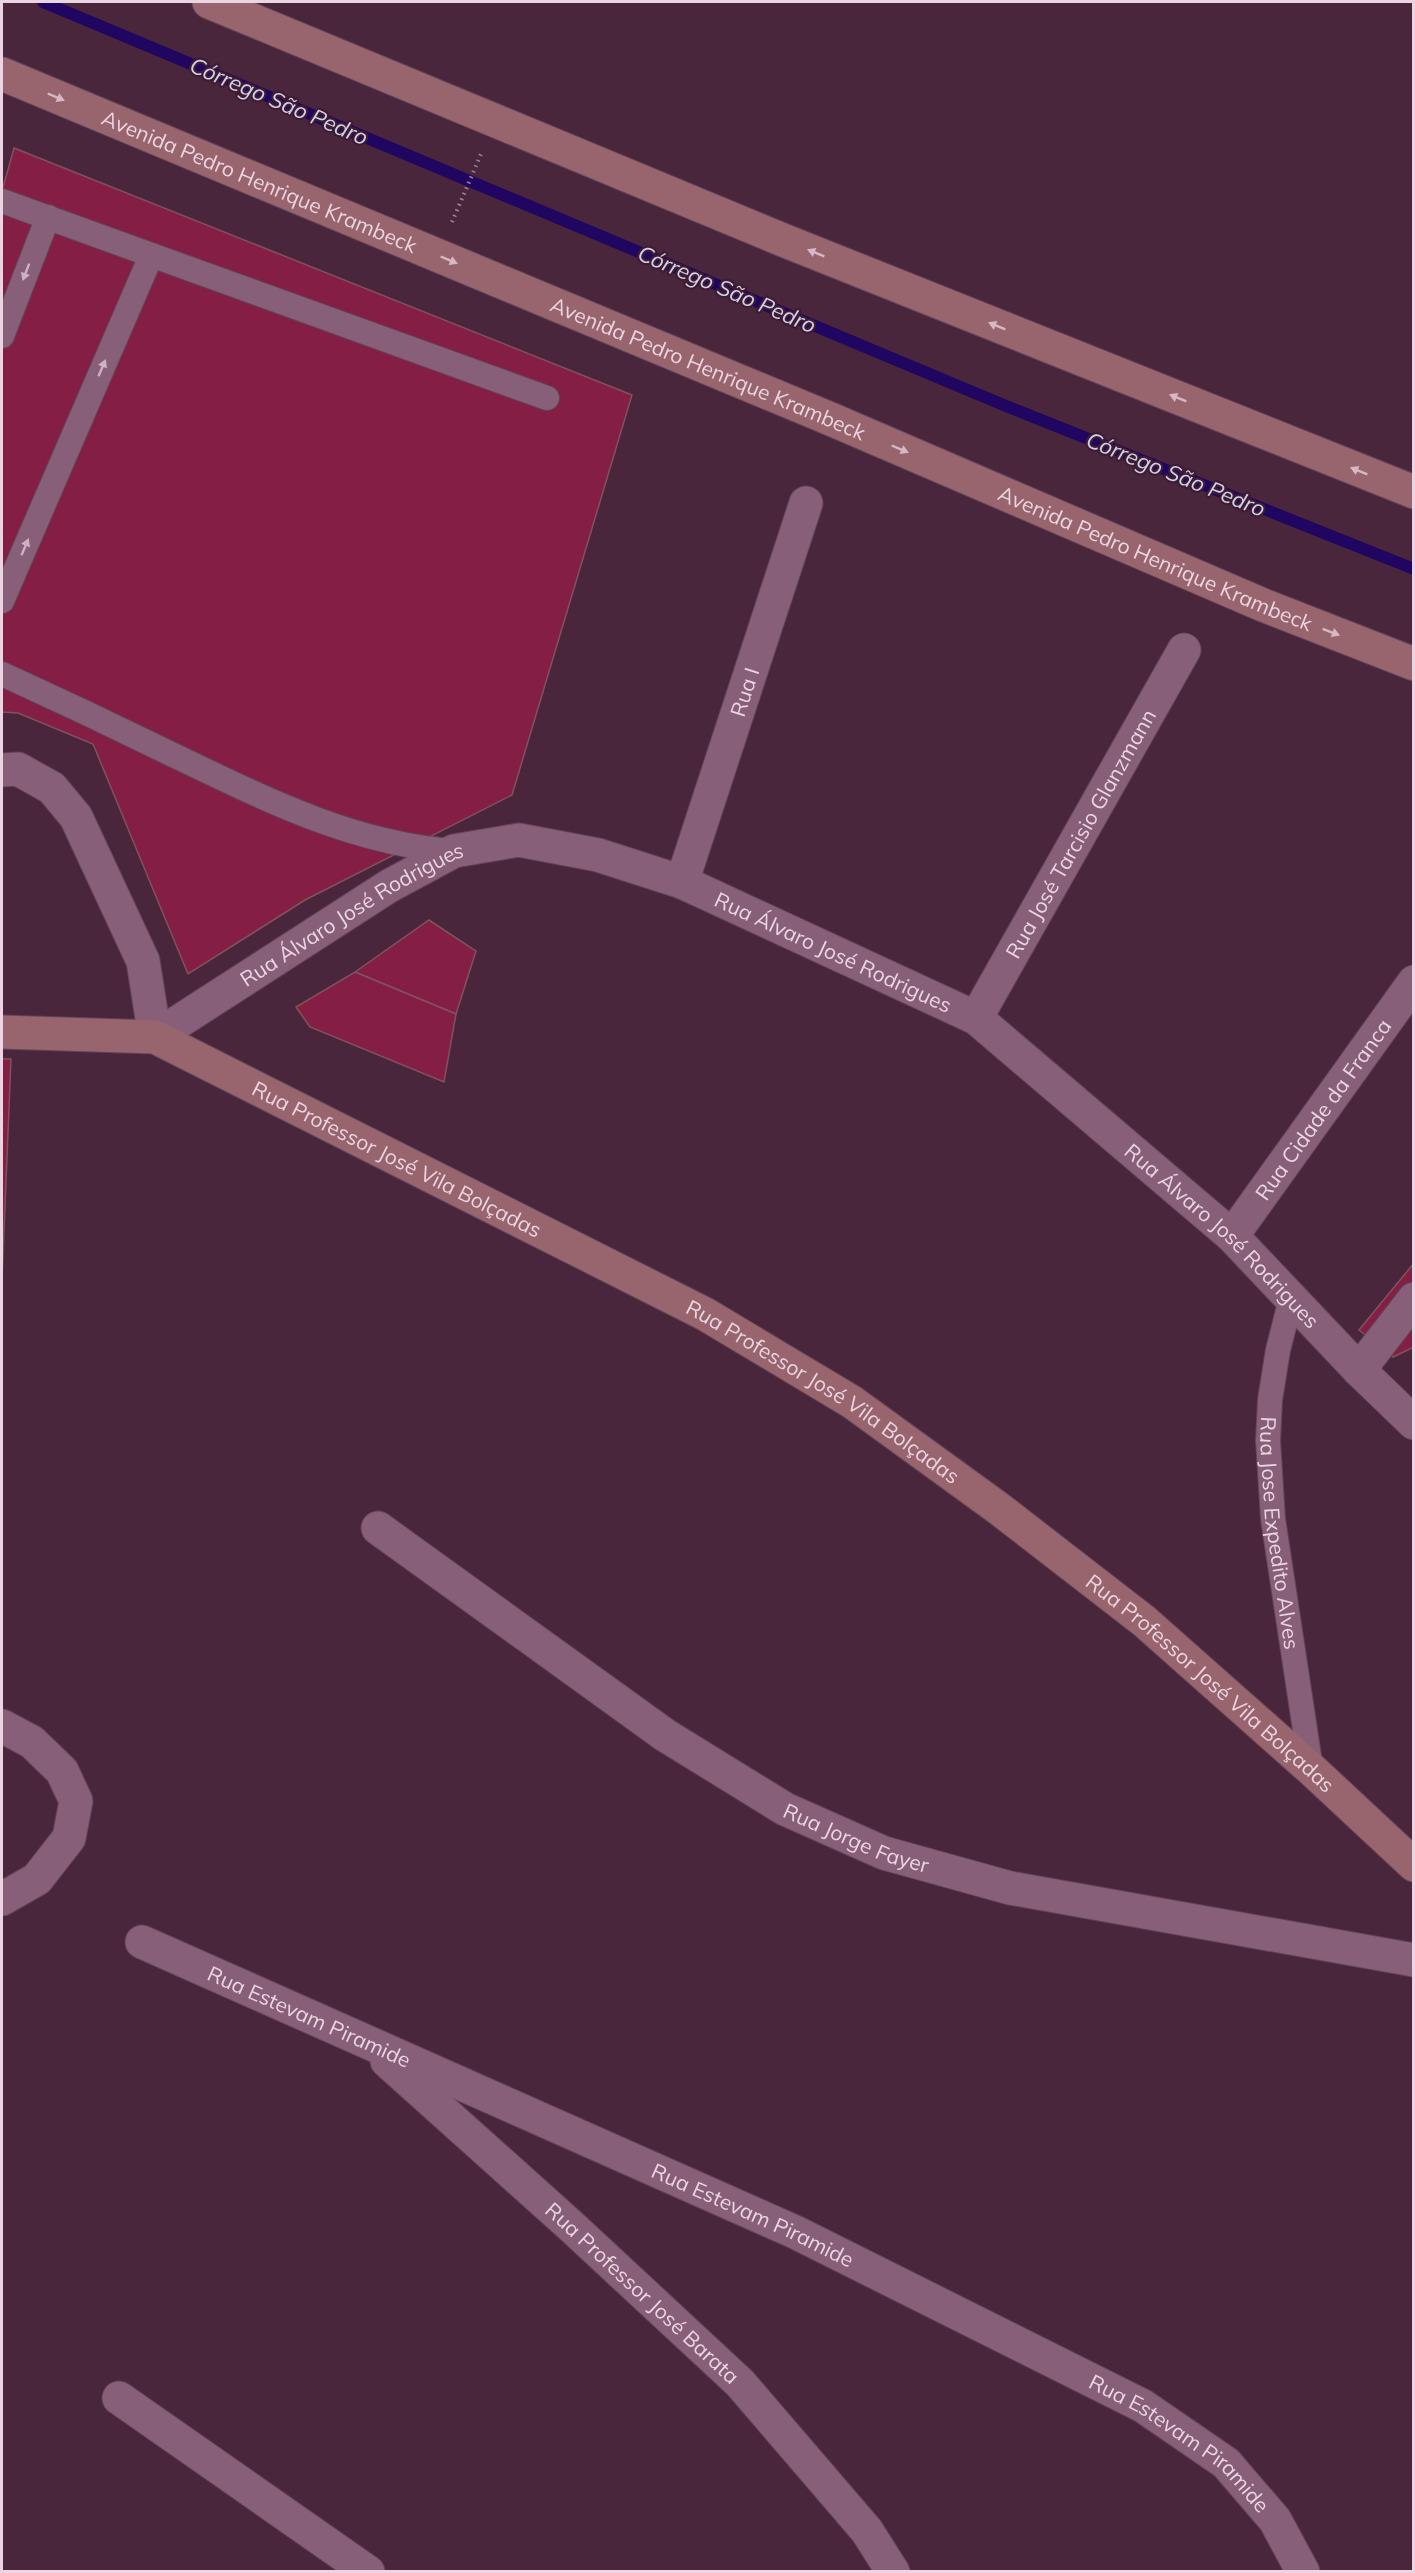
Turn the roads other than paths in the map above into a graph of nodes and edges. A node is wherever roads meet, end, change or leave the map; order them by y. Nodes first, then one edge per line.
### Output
1 (209, 2) edge
2 (2, 74) edge
3 (2, 201) edge
4 (48, 217) junction
5 (151, 256) junction
6 (2, 336) edge
7 (547, 398) dead end
8 (1413, 492) edge
9 (806, 503) dead end
10 (2, 601) edge
11 (1184, 650) dead end
12 (1413, 664) edge
13 (2, 674) edge
14 (2, 770) edge
15 (454, 851) junction
16 (682, 882) junction
17 (1413, 982) edge
18 (975, 1018) junction
19 (2, 1032) edge
20 (155, 1037) junction
21 (1232, 1236) junction
22 (1291, 1299) junction
23 (1413, 1299) edge
24 (1359, 1370) junction
25 (1413, 1423) edge
26 (378, 1528) dead end
27 (2, 1726) edge
28 (1311, 1769) junction
29 (1413, 1865) edge
30 (2, 1899) edge
31 (142, 1942) dead end
32 (1413, 1960) edge
33 (363, 2040) junction
34 (119, 2398) dead end
35 (368, 2571) edge
36 (893, 2571) edge
37 (1303, 2571) edge

8 -> 1 main road
2 -> 12 main road, Avenida Pedro Henrique Krambeck
3 - 4 lane
4 - 5 lane
4 -> 6 lane
5 - 7 lane
10 -> 5 lane
9 - 16 street, Rua I
11 - 18 street, Rua José Tarcisio Glanzmann
13 - 15 lane
14 - 20 street
15 - 16 street, Rua Álvaro José Rodrigues
15 - 20 street, Rua Álvaro José Rodrigues
16 - 18 street, Rua Álvaro José Rodrigues
17 - 21 street, Rua Cidade da Franca
18 - 21 street, Rua Álvaro José Rodrigues
19 - 20 main road
20 - 28 main road, Rua Professor José Vila Bolçadas
21 - 22 street, Rua Álvaro José Rodrigues
22 - 24 street, Rua Álvaro José Rodrigues
22 - 28 lane, Rua Jose Expedito Alves
23 - 24 street
24 - 25 street, Rua Álvaro José Rodrigues
26 - 32 street, Rua Jorge Fayer
27 - 30 street
28 - 29 main road, Rua Professor José Vila Bolçadas
31 - 33 street, Rua Estevam Piramide
33 - 36 street, Rua Professor José Barata
33 - 37 street, Rua Estevam Piramide
34 - 35 street

